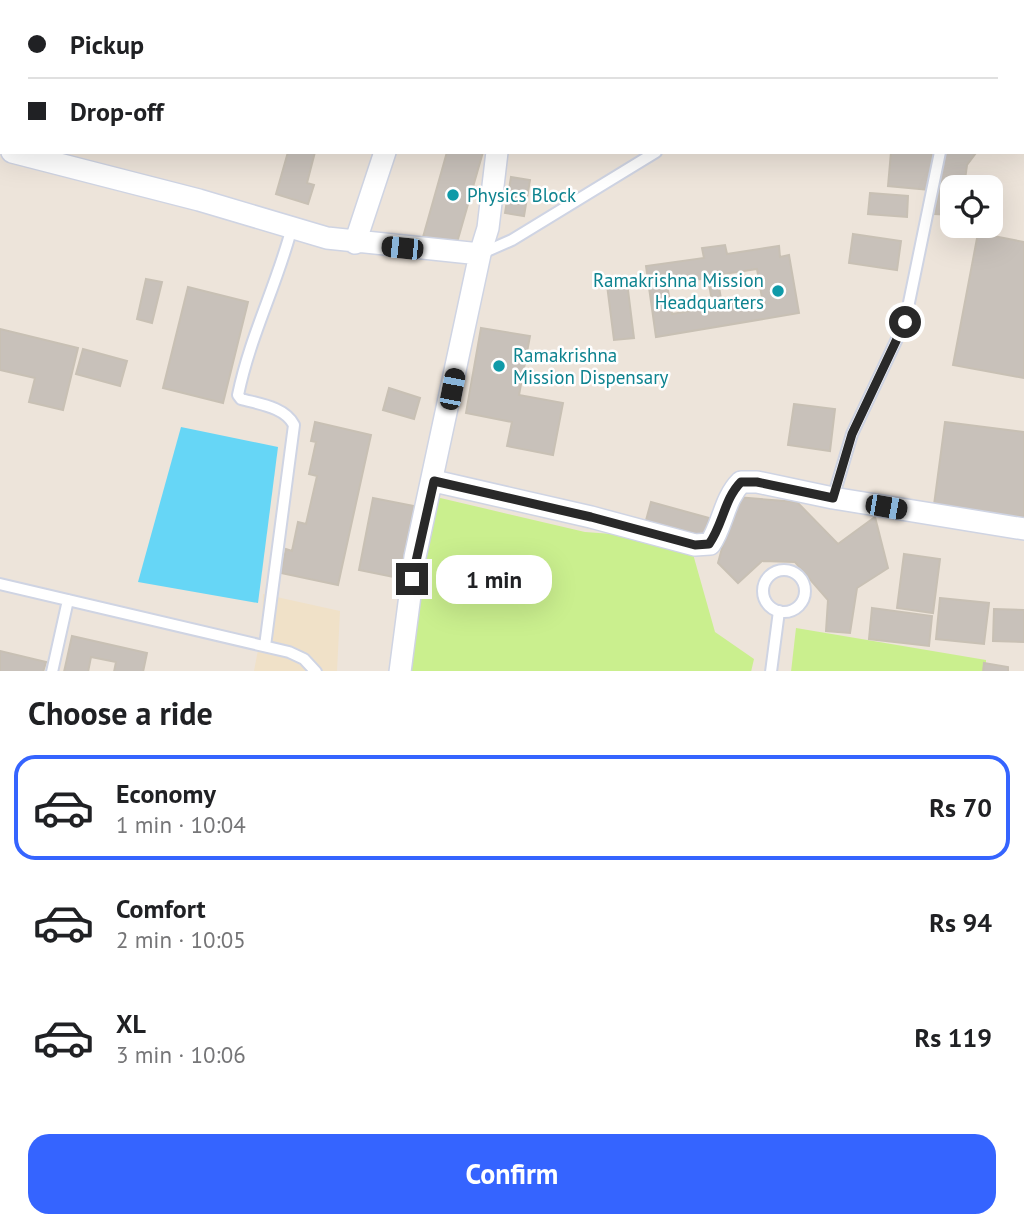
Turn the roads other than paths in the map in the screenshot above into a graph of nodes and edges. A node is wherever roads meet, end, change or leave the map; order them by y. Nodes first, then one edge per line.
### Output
1 (19, 154) edge
2 (384, 154) edge
3 (497, 154) edge
4 (653, 154) edge
5 (940, 154) edge
6 (292, 227) junction
7 (355, 243) junction
8 (480, 254) junction
9 (434, 481) junction
10 (833, 498) junction
11 (1024, 529) edge
12 (0, 584) edge
13 (68, 600) junction
14 (779, 611) dead end
15 (265, 646) junction
16 (310, 669) edge
17 (52, 671) edge
18 (400, 671) edge
19 (771, 671) edge

1 - 6 street
2 - 7 street
3 - 8 street
4 - 8 lane
5 - 10 lane
6 - 7 street
6 - 15 lane
7 - 8 street
8 - 9 street
9 - 10 street
9 - 18 street
10 - 11 street
12 - 13 lane
13 - 15 lane
13 - 17 lane
14 - 19 lane
15 - 16 lane

